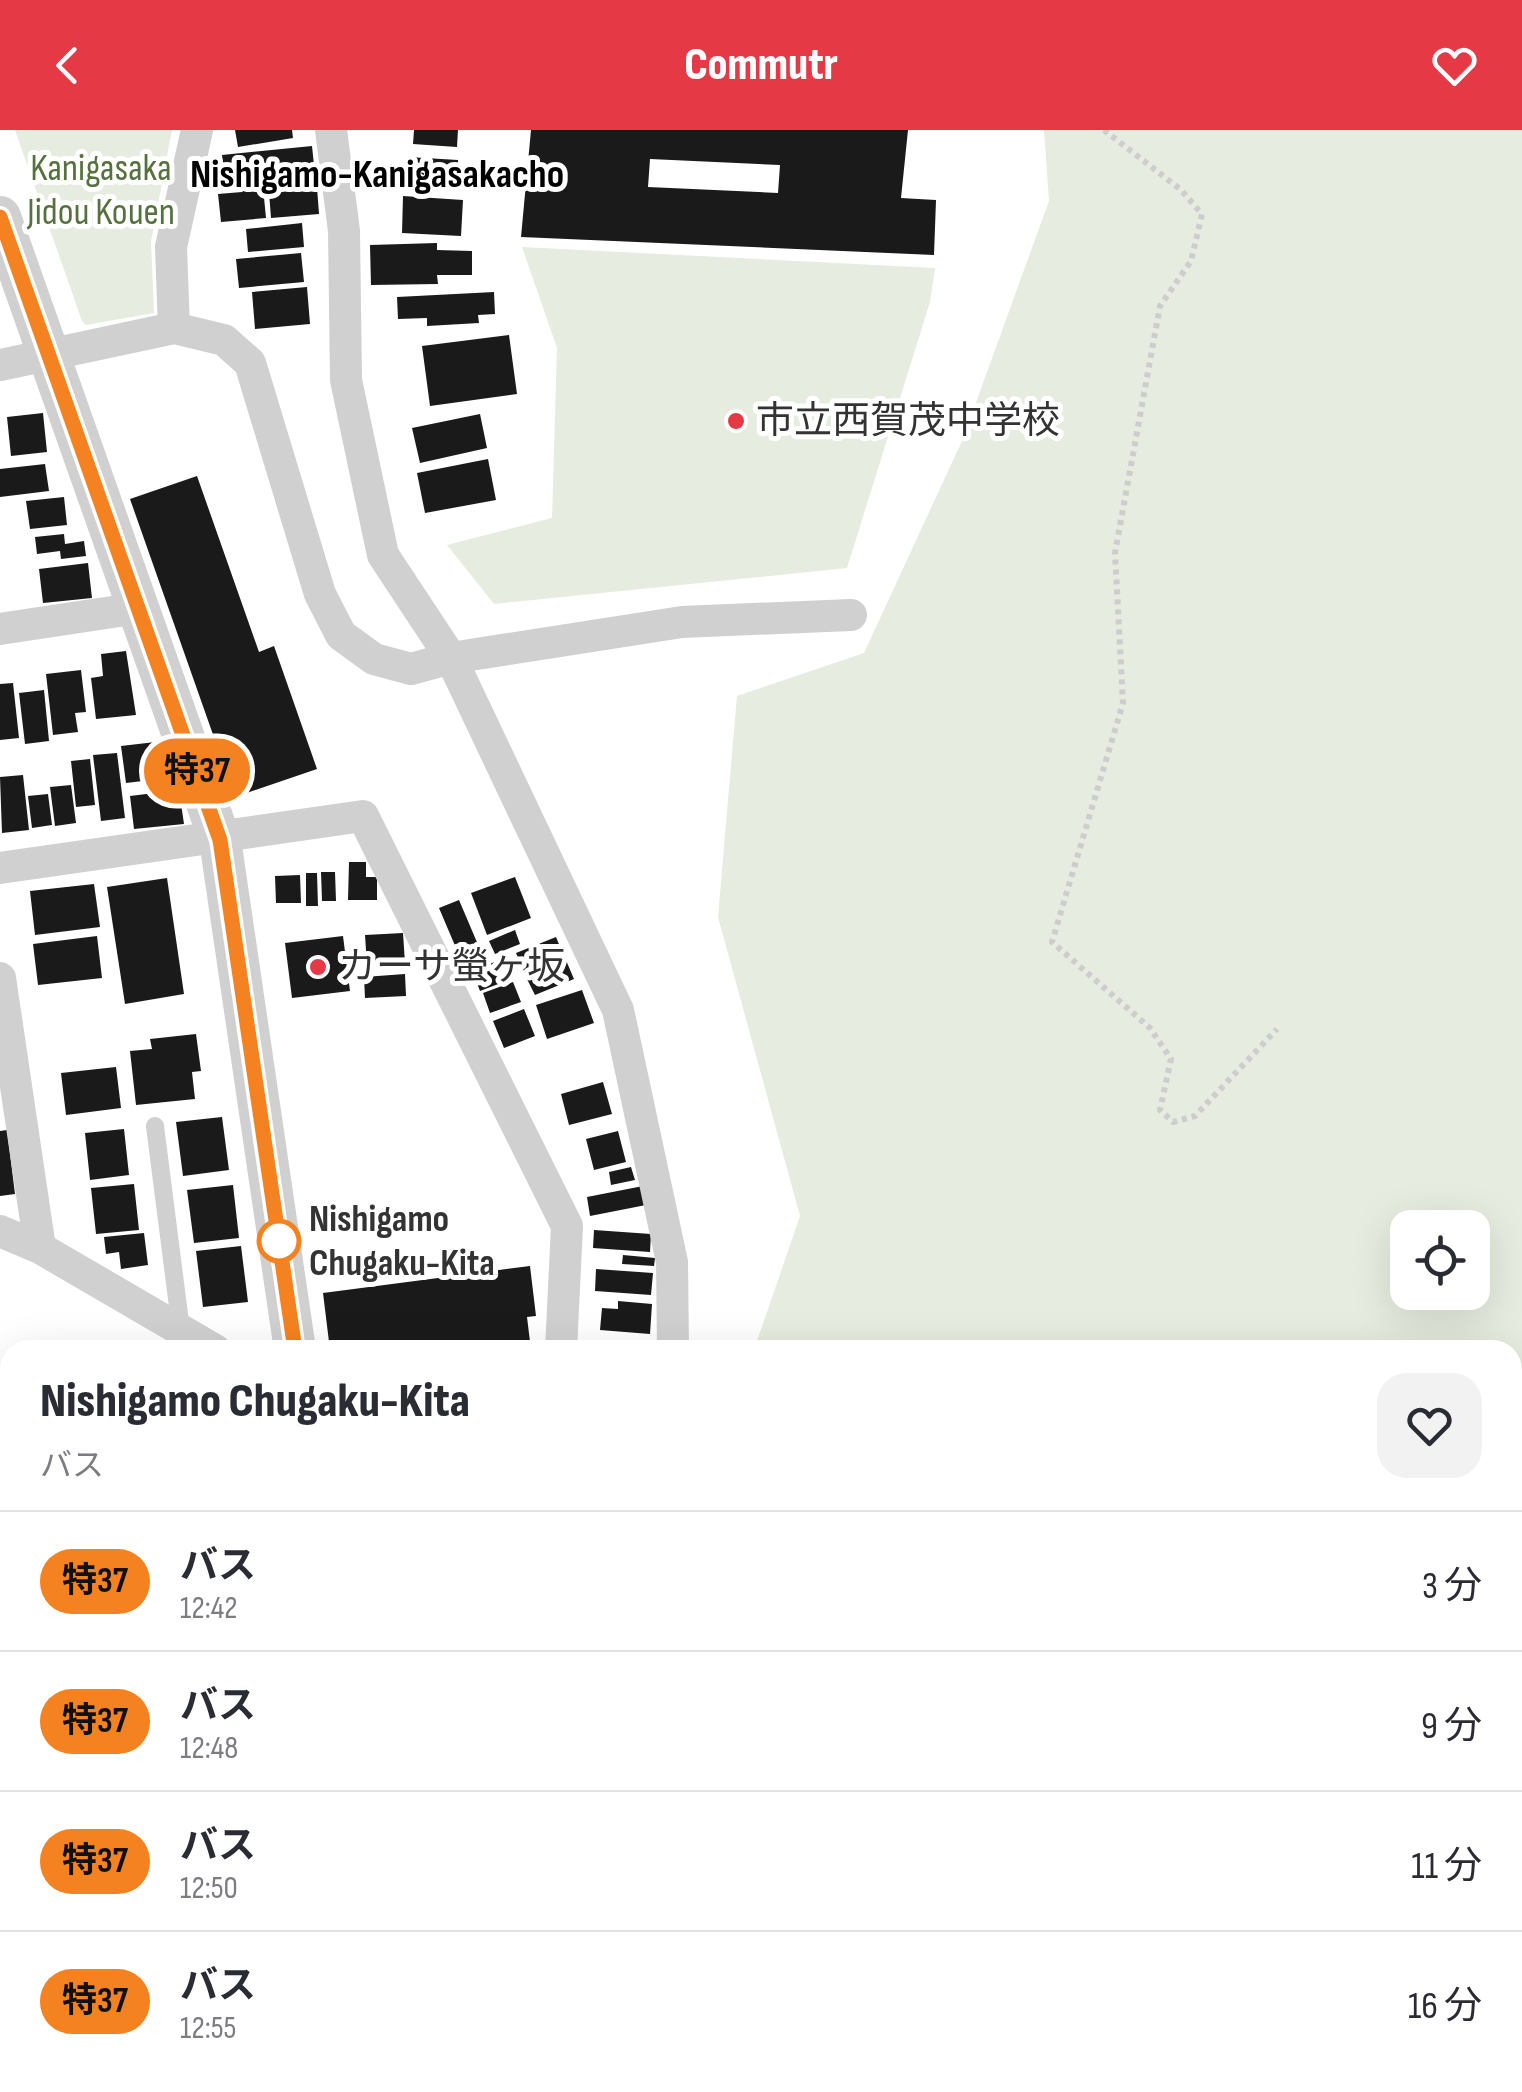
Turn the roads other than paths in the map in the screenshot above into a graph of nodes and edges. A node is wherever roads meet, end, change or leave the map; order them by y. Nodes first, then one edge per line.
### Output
1 (197, 130) edge
2 (331, 130) edge
3 (0, 218) edge
4 (174, 328) junction
5 (48, 356) junction
6 (0, 365) edge
7 (140, 608) junction
8 (851, 615) dead end
9 (0, 628) edge
10 (451, 658) junction
11 (220, 840) junction
12 (0, 868) edge
13 (0, 978) edge
14 (155, 1126) dead end
15 (0, 1231) edge
16 (40, 1248) junction
17 (181, 1330) junction
18 (198, 1340) edge
19 (293, 1340) edge
20 (561, 1340) edge
21 (673, 1340) edge

1 - 4 street
2 - 10 street
3 - 5 street
4 - 5 street
4 - 10 street
5 - 6 street
5 - 7 street
7 - 9 street
7 - 11 street
8 - 10 street
10 - 21 street
11 - 12 street
11 - 19 street
11 - 20 street
13 - 16 street
14 - 17 lane
15 - 16 street
16 - 17 street
17 - 18 street

